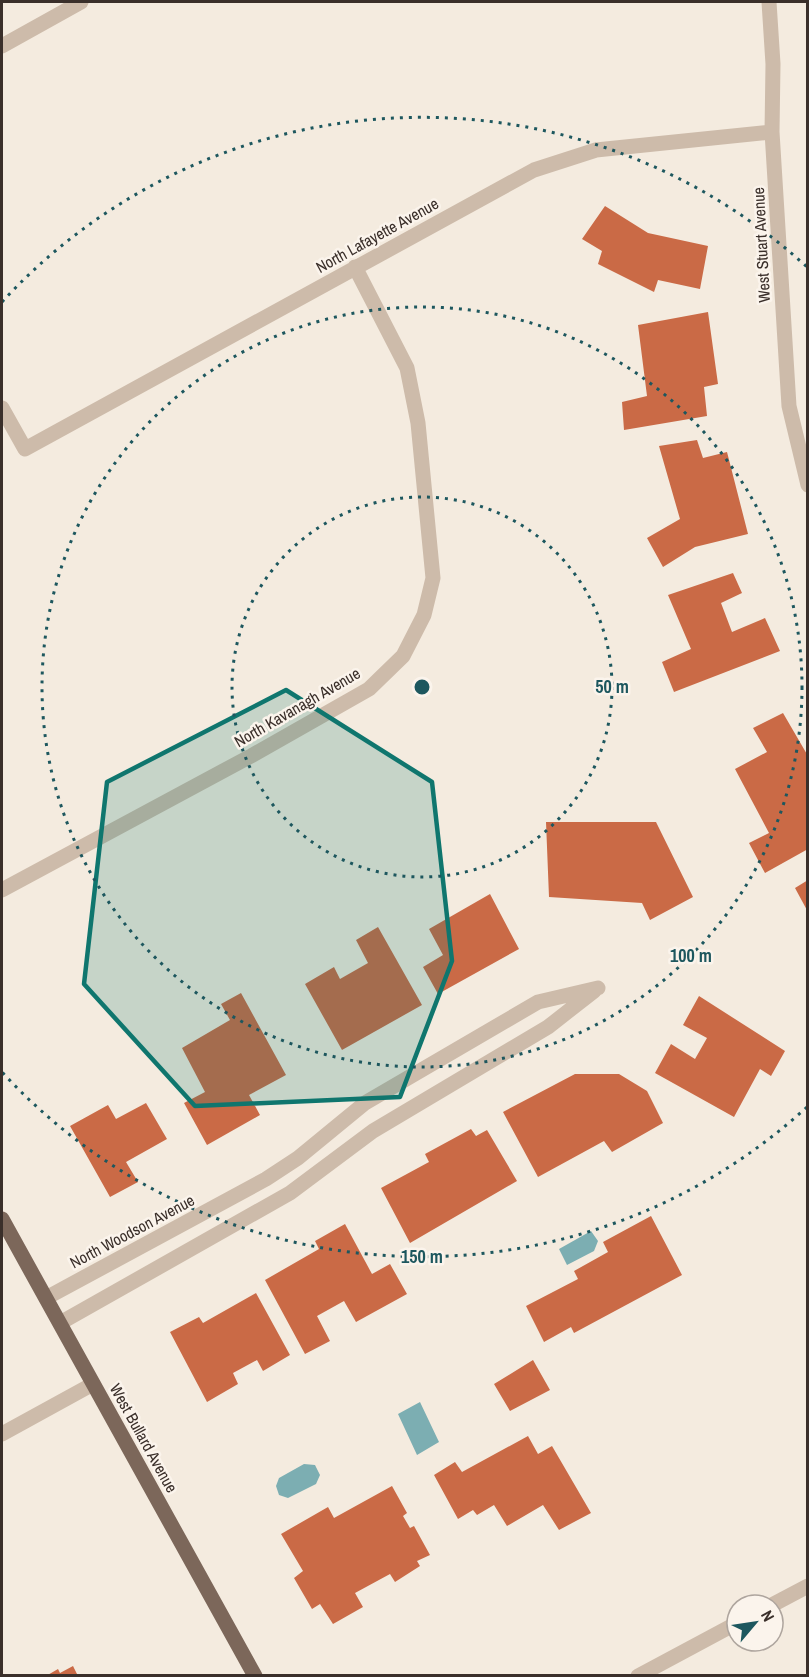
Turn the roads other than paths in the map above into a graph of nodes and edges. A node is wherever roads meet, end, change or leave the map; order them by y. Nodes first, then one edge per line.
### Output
1 (81, 2) edge
2 (769, 2) edge
3 (2, 46) edge
4 (772, 132) junction
5 (355, 267) junction
6 (2, 408) edge
7 (807, 485) edge
8 (2, 890) edge
9 (478, 1037) junction
10 (492, 1060) junction
11 (359, 1108) junction
12 (373, 1131) junction
13 (235, 1196) junction
14 (245, 1218) junction
15 (2, 1219) edge
16 (46, 1298) junction
17 (60, 1323) junction
18 (93, 1384) junction
19 (2, 1434) edge
20 (807, 1586) edge
21 (785, 1598) edge
22 (725, 1629) edge
23 (255, 1676) edge
24 (638, 1676) edge

1 - 3 street
2 - 4 street, West Stuart Avenue
4 - 5 street, North Lafayette Avenue
4 - 7 street, West Stuart Avenue
5 - 6 street, North Lafayette Avenue
5 - 8 street, North Kavanagh Avenue
9 - 10 street
9 - 10 street, North Woodson Avenue
9 - 11 street, North Woodson Avenue
10 - 12 street, North Woodson Avenue
11 - 12 street
11 - 13 street, North Woodson Avenue
12 - 14 street, North Woodson Avenue
13 - 14 street
13 - 16 street, North Woodson Avenue
14 - 17 street, North Woodson Avenue
15 - 16 main road, West Bullard Avenue
16 - 17 main road, West Bullard Avenue
17 - 18 main road, West Bullard Avenue
18 - 19 street
18 - 23 main road, West Bullard Avenue
20 - 21 street
22 - 24 street

